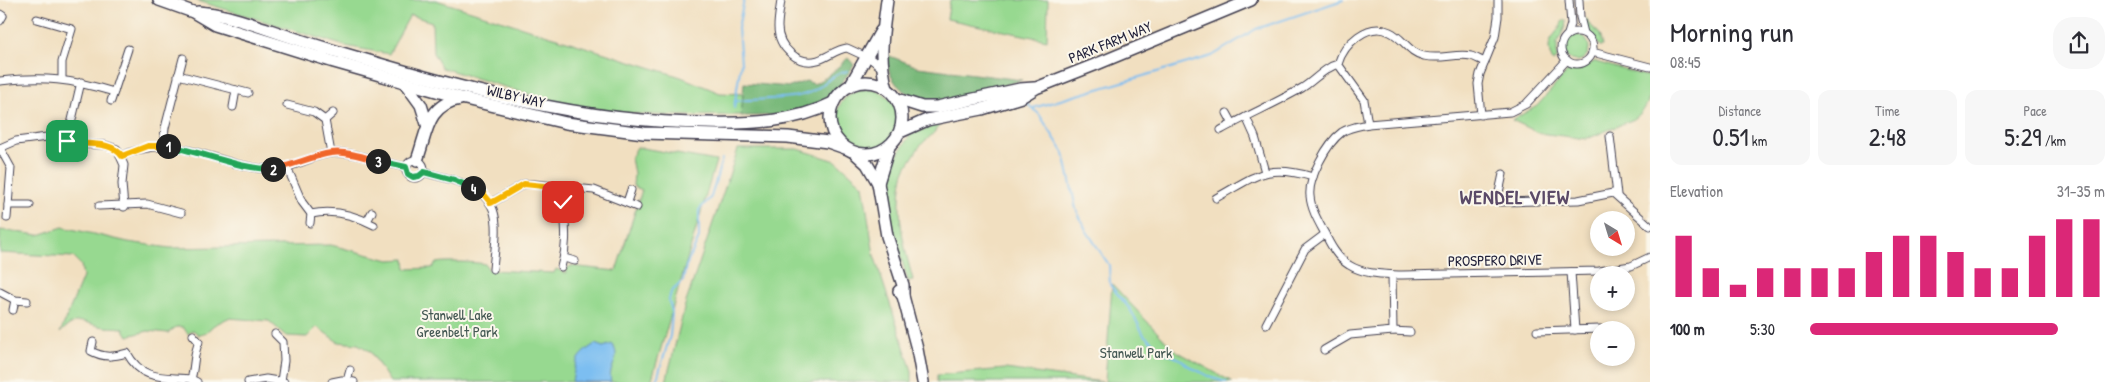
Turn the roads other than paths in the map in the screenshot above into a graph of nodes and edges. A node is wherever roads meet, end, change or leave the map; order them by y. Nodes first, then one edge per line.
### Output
1 (158, 0) edge
2 (781, 0) edge
3 (888, 0) edge
4 (1251, 0) edge
5 (1498, 0) edge
6 (1569, 0) edge
7 (1579, 0) edge
8 (193, 12) junction
9 (0, 14) edge
10 (37, 19) dead end
11 (0, 21) edge
12 (883, 27) junction
13 (1584, 33) junction
14 (1568, 34) junction
15 (128, 49) dead end
16 (1592, 52) junction
17 (183, 58) dead end
18 (867, 58) junction
19 (1567, 60) junction
20 (1485, 62) junction
21 (1338, 64) junction
22 (882, 68) junction
23 (1650, 68) edge
24 (178, 74) junction
25 (62, 79) junction
26 (0, 81) edge
27 (81, 82) junction
28 (405, 83) junction
29 (850, 86) junction
30 (1036, 88) junction
31 (887, 89) junction
32 (236, 90) junction
33 (114, 92) junction
34 (248, 93) dead end
35 (462, 98) junction
36 (897, 99) junction
37 (111, 101) dead end
38 (833, 103) junction
39 (287, 105) dead end
40 (233, 107) dead end
41 (333, 113) dead end
42 (1227, 113) dead end
43 (1481, 115) junction
44 (1246, 117) junction
45 (325, 120) junction
46 (427, 124) junction
47 (1233, 124) junction
48 (1368, 124) junction
49 (1221, 130) dead end
50 (900, 132) junction
51 (1610, 136) dead end
52 (67, 141) junction
53 (163, 146) junction
54 (889, 147) junction
55 (0, 148) edge
56 (845, 148) junction
57 (331, 153) junction
58 (856, 154) junction
59 (122, 156) junction
60 (417, 160) junction
61 (287, 167) junction
62 (406, 167) junction
63 (424, 172) junction
64 (1265, 172) junction
65 (1503, 174) dead end
66 (1312, 176) junction
67 (878, 183) junction
68 (563, 188) junction
69 (631, 190) dead end
70 (1617, 195) junction
71 (1216, 198) dead end
72 (626, 202) junction
73 (491, 203) junction
74 (8, 205) junction
75 (30, 205) dead end
76 (99, 206) dead end
77 (637, 206) dead end
78 (124, 207) junction
79 (372, 212) dead end
80 (181, 214) dead end
81 (311, 214) junction
82 (7, 218) dead end
83 (310, 223) dead end
84 (1650, 226) edge
85 (1325, 234) junction
86 (564, 258) junction
87 (574, 261) dead end
88 (1649, 261) edge
89 (561, 267) dead end
90 (493, 269) dead end
91 (1571, 272) junction
92 (1392, 275) junction
93 (0, 292) edge
94 (15, 300) junction
95 (27, 300) dead end
96 (13, 310) dead end
97 (1266, 324) dead end
98 (1590, 329) edge
99 (1575, 330) junction
100 (1393, 331) junction
101 (1537, 331) dead end
102 (1410, 332) dead end
103 (192, 334) dead end
104 (275, 334) dead end
105 (290, 338) dead end
106 (93, 342) dead end
107 (283, 342) junction
108 (1324, 350) dead end
109 (91, 351) junction
110 (82, 353) dead end
111 (350, 370) dead end
112 (194, 381) edge
113 (283, 381) edge
114 (350, 381) edge
115 (248, 382) edge
116 (332, 382) edge
117 (923, 382) edge

1 - 8 main road, WILBY WAY
2 - 18 street
3 - 12 main road
4 - 30 main road, PARK FARM WAY
5 - 20 street
6 - 14 street
7 - 13 street
8 - 28 main road, WILBY WAY
8 - 38 main road, WILBY WAY
9 - 11 street
10 - 25 street
12 - 18 main road
12 - 22 main road
13 - 14 street
13 - 16 street
14 - 19 street
15 - 33 street
16 - 19 street
16 - 23 street
17 - 24 street
18 - 22 street
18 - 29 main road
19 - 43 street
20 - 21 street
20 - 43 street
21 - 44 street
21 - 48 street
22 - 31 main road
24 - 32 street
24 - 53 street
25 - 26 street
25 - 27 street
27 - 33 street
27 - 52 street
28 - 35 main road, WILBY WAY
28 - 46 main road
29 - 31 main road
29 - 38 main road
30 - 36 main road, PARK FARM WAY
30 - 50 main road, PARK FARM WAY
31 - 36 main road
32 - 34 street
32 - 40 street
33 - 37 street
35 - 46 main road
35 - 56 main road, WILBY WAY
36 - 50 main road
38 - 56 main road
39 - 45 street
41 - 45 street
42 - 47 street
43 - 48 street
44 - 47 street
44 - 64 street
45 - 57 street
46 - 60 main road
47 - 49 street
48 - 66 street
50 - 54 main road
51 - 70 street
52 - 55 street
52 - 59 street
53 - 59 street
53 - 61 street
54 - 58 main road
54 - 67 main road
55 - 74 street
56 - 58 main road
57 - 61 street
57 - 62 street
58 - 67 main road
59 - 78 street
60 - 62 street
60 - 63 street
61 - 81 street
62 - 63 street
63 - 73 street
64 - 66 street
64 - 71 street
65 - 70 street
66 - 85 street
67 - 117 main road
68 - 72 street
68 - 73 street
68 - 86 street
69 - 72 street
70 - 84 street
72 - 77 street
73 - 90 street
74 - 75 street
74 - 82 street
76 - 78 street
78 - 80 street
79 - 81 street
81 - 83 street
85 - 92 street, PROSPERO DRIVE
85 - 97 street
86 - 87 street
86 - 89 street
88 - 91 street, PROSPERO DRIVE
91 - 92 street, PROSPERO DRIVE
91 - 99 street
92 - 100 street
93 - 94 street
94 - 95 street
94 - 96 street
98 - 99 street
99 - 101 street
100 - 102 street
100 - 108 street
103 - 112 street
104 - 107 street
105 - 107 street
106 - 109 street
107 - 113 street
109 - 110 street
109 - 112 street
111 - 114 street
113 - 115 street
114 - 116 street

